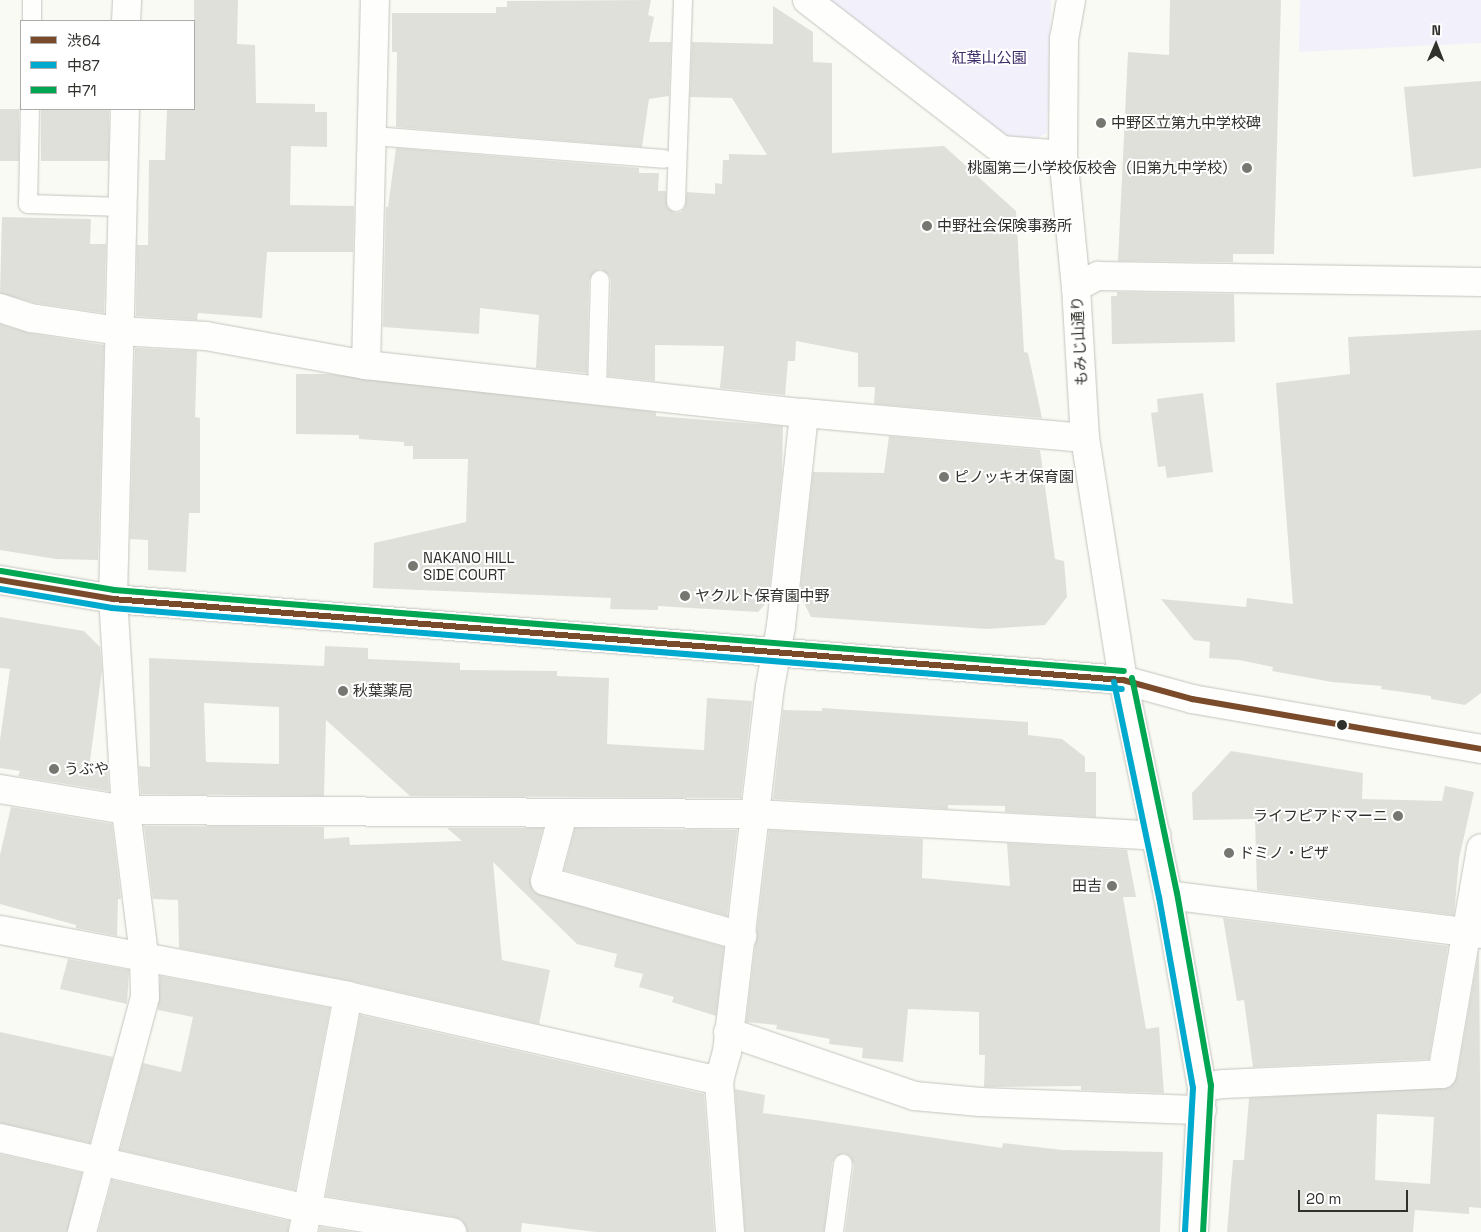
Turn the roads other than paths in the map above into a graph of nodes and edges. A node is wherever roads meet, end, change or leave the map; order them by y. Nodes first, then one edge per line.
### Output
1 (32, 0) edge
2 (127, 0) edge
3 (375, 0) edge
4 (683, 0) edge
5 (807, 0) edge
6 (1071, 0) edge
7 (32, 20) edge
8 (126, 20) edge
9 (30, 110) edge
10 (125, 110) edge
11 (373, 136) junction
12 (1063, 155) junction
13 (664, 159) dead end
14 (676, 202) dead end
15 (122, 207) junction
16 (600, 280) dead end
17 (1481, 282) edge
18 (1076, 287) junction
19 (0, 308) edge
20 (119, 331) junction
21 (366, 366) junction
22 (597, 391) junction
23 (804, 413) junction
24 (1085, 438) junction
25 (0, 580) edge
26 (113, 599) junction
27 (776, 654) junction
28 (1123, 680) junction
29 (1481, 749) edge
30 (0, 789) edge
31 (126, 810) junction
32 (563, 814) junction
33 (756, 814) junction
34 (1156, 836) junction
35 (1481, 848) edge
36 (1168, 895) junction
37 (0, 930) edge
38 (1474, 932) edge
39 (742, 936) junction
40 (144, 955) junction
41 (348, 996) junction
42 (728, 1032) junction
43 (719, 1081) junction
44 (1202, 1099) junction
45 (0, 1138) edge
46 (100, 1160) junction
47 (843, 1164) dead end
48 (305, 1221) edge
49 (82, 1232) edge
50 (452, 1232) edge
51 (730, 1232) edge
52 (834, 1232) edge
53 (1194, 1232) edge

1 - 7 lane
2 - 8 street
3 - 11 street
4 - 14 lane
5 - 12 street
6 - 12 street, もみじ山通り
9 - 15 lane
10 - 15 street
11 - 13 lane
11 - 21 street
12 - 18 street, もみじ山通り
15 - 20 street
16 - 22 lane
17 - 18 street
18 - 24 street, もみじ山通り
19 - 20 street
20 - 21 street
20 - 26 street
21 - 22 street
22 - 23 street
23 - 24 street
23 - 27 street
24 - 28 street, もみじ山通り
25 - 26 street
26 - 27 street
26 - 31 street
27 - 28 street
27 - 33 street
28 - 29 street
28 - 34 street, もみじ山通り
30 - 31 street
31 - 32 street
31 - 40 street
32 - 33 street
32 - 39 street
33 - 34 street
33 - 39 street
34 - 36 street, もみじ山通り
35 - 38 street
36 - 38 street
36 - 44 street, もみじ山通り
37 - 40 street
38 - 44 street
39 - 42 street
40 - 41 street
40 - 46 street
41 - 43 street
41 - 48 street
42 - 43 street
42 - 44 street
43 - 51 street
44 - 53 street, もみじ山通り
45 - 46 street
46 - 48 street
46 - 49 street
47 - 52 lane
48 - 50 street

